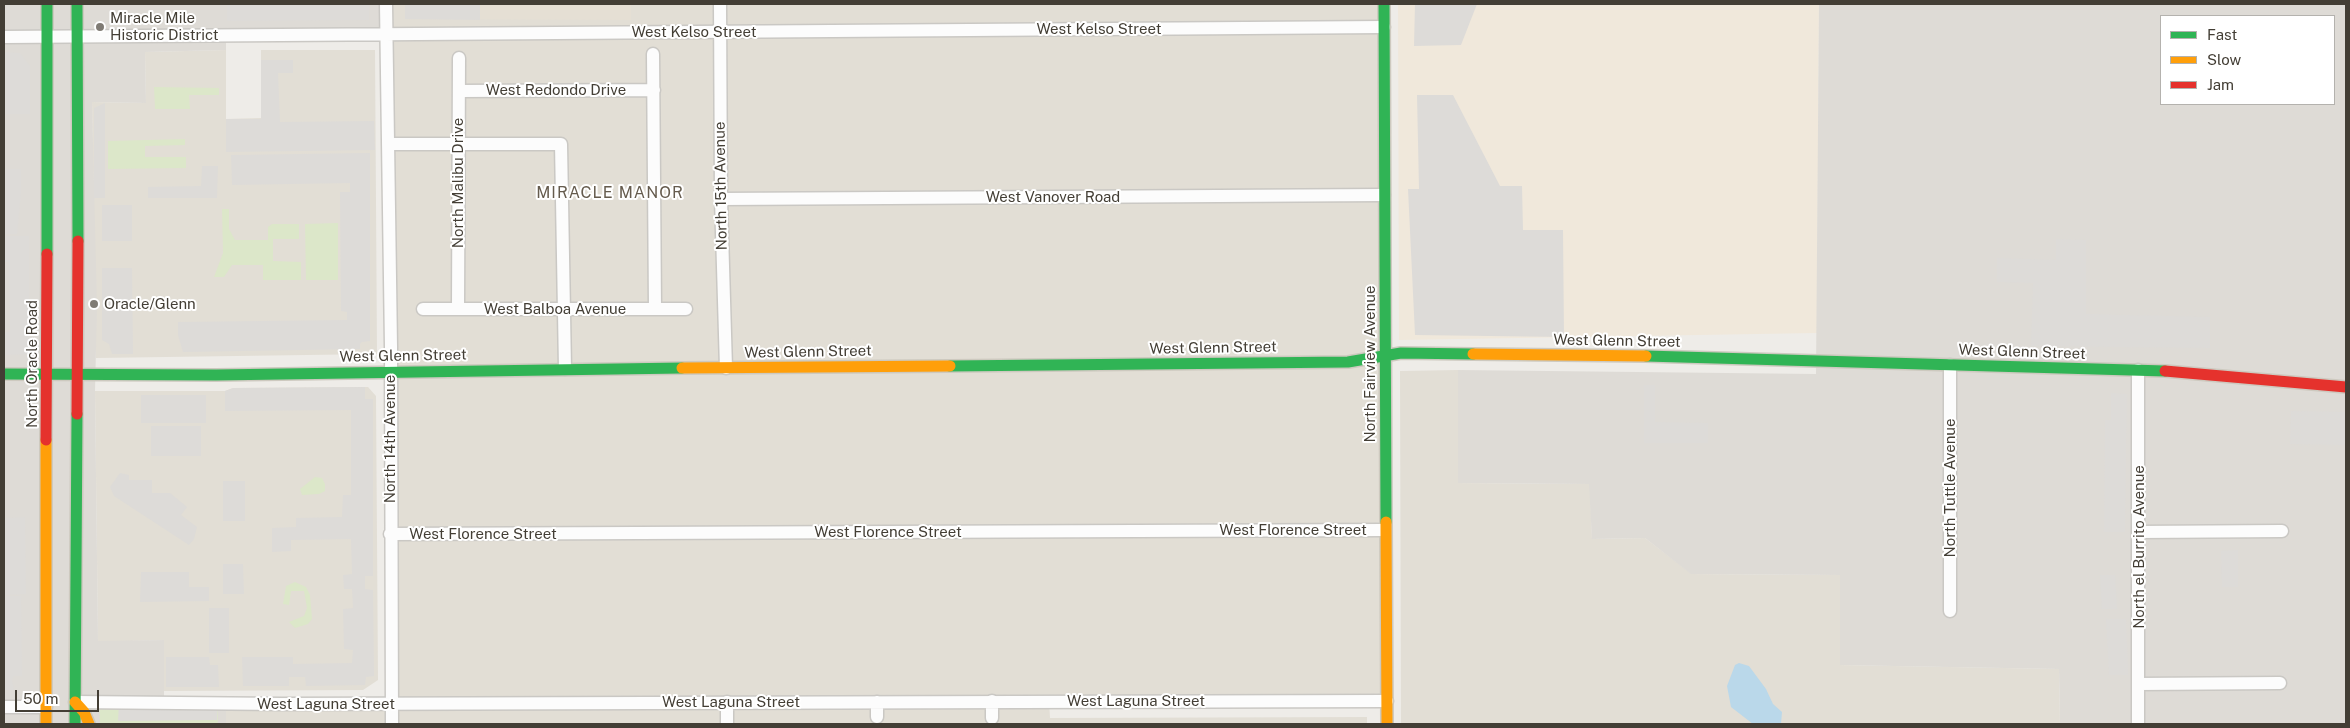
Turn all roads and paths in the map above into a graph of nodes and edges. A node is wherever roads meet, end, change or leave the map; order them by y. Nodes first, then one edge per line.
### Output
1 (47, 4) edge
2 (78, 4) edge
3 (386, 4) edge
4 (720, 4) edge
5 (1384, 4) edge
6 (1384, 27) junction
7 (720, 32) junction
8 (386, 33) junction
9 (4, 37) edge
10 (47, 37) junction
11 (78, 37) junction
12 (653, 54) dead end
13 (459, 58) dead end
14 (654, 90) junction
15 (459, 91) junction
16 (389, 144) junction
17 (458, 144) junction
18 (1384, 195) junction
19 (721, 199) junction
20 (563, 308) junction
21 (423, 309) dead end
22 (458, 309) junction
23 (655, 309) junction
24 (686, 309) dead end
25 (1385, 358) junction
26 (1950, 365) junction
27 (726, 368) junction
28 (565, 369) junction
29 (2138, 370) junction
30 (390, 371) junction
31 (4, 374) edge
32 (47, 374) junction
33 (78, 374) junction
34 (2346, 382) edge
35 (2334, 386) junction
36 (2346, 387) edge
37 (1385, 530) junction
38 (2282, 531) dead end
39 (2139, 532) junction
40 (390, 534) junction
41 (1950, 611) dead end
42 (2280, 683) dead end
43 (2138, 684) junction
44 (992, 701) junction
45 (1387, 701) junction
46 (76, 702) junction
47 (726, 702) junction
48 (877, 702) junction
49 (392, 704) junction
50 (4, 707) edge
51 (46, 707) junction
52 (878, 717) dead end
53 (992, 718) dead end
54 (46, 724) edge
55 (75, 724) edge
56 (89, 724) edge
57 (392, 724) edge
58 (727, 724) edge
59 (1387, 724) edge
60 (2138, 724) edge

1 - 10 main road, North Oracle Road
2 - 11 main road
3 - 8 street, North 14th Avenue
4 - 7 street, North 15th Avenue
5 - 6 main road, North Fairview Avenue
6 - 7 street, West Kelso Street
6 - 18 main road, North Fairview Avenue
7 - 8 street, West Kelso Street
7 - 19 street, North 15th Avenue
8 - 11 street, West Kelso Street
8 - 16 street, North 14th Avenue
9 - 10 street, West Kelso Street
10 - 11 street, West Kelso Street
10 - 32 main road, North Oracle Road
11 - 33 main road
12 - 14 street
13 - 15 street, North Malibu Drive
14 - 15 street, West Redondo Drive
14 - 23 street
15 - 17 street, North Malibu Drive
16 - 17 street
16 - 30 street, North 14th Avenue
17 - 20 street
17 - 22 street, North Malibu Drive
18 - 19 street, West Vanover Road
18 - 25 main road, North Fairview Avenue
19 - 27 street, North 15th Avenue
20 - 22 street, West Balboa Avenue
20 - 23 street, West Balboa Avenue
20 - 28 street
21 - 22 street, West Balboa Avenue
23 - 24 street, West Balboa Avenue
25 - 26 main road, West Glenn Street
25 - 27 main road, West Glenn Street
25 - 37 main road, North Fairview Avenue
26 - 29 main road, West Glenn Street
26 - 41 street, North Tuttle Avenue
27 - 28 main road, West Glenn Street
28 - 30 main road, West Glenn Street
29 - 35 main road, West Glenn Street
29 - 39 street, North el Burrito Avenue
30 - 33 main road, West Glenn Street
30 - 40 street, North 14th Avenue
31 - 32 main road, West Glenn Street
32 - 33 main road, West Glenn Street
32 - 51 main road, North Oracle Road
33 - 46 main road
34 - 35 main road
35 - 36 main road, West Glenn Street
37 - 40 street, West Florence Street
37 - 45 main road, North Fairview Avenue
38 - 39 street
39 - 43 street, North el Burrito Avenue
40 - 49 street, North 14th Avenue
42 - 43 street
43 - 60 street, North el Burrito Avenue
44 - 45 street, West Laguna Street
44 - 48 street, West Laguna Street
44 - 53 street
45 - 59 main road, North Fairview Avenue
46 - 49 street, West Laguna Street
46 - 55 main road
46 - 56 main road
47 - 48 street, West Laguna Street
47 - 49 street, West Laguna Street
47 - 58 street
48 - 52 street
49 - 57 street, North 14th Avenue
50 - 51 street
51 - 54 main road, North Oracle Road

